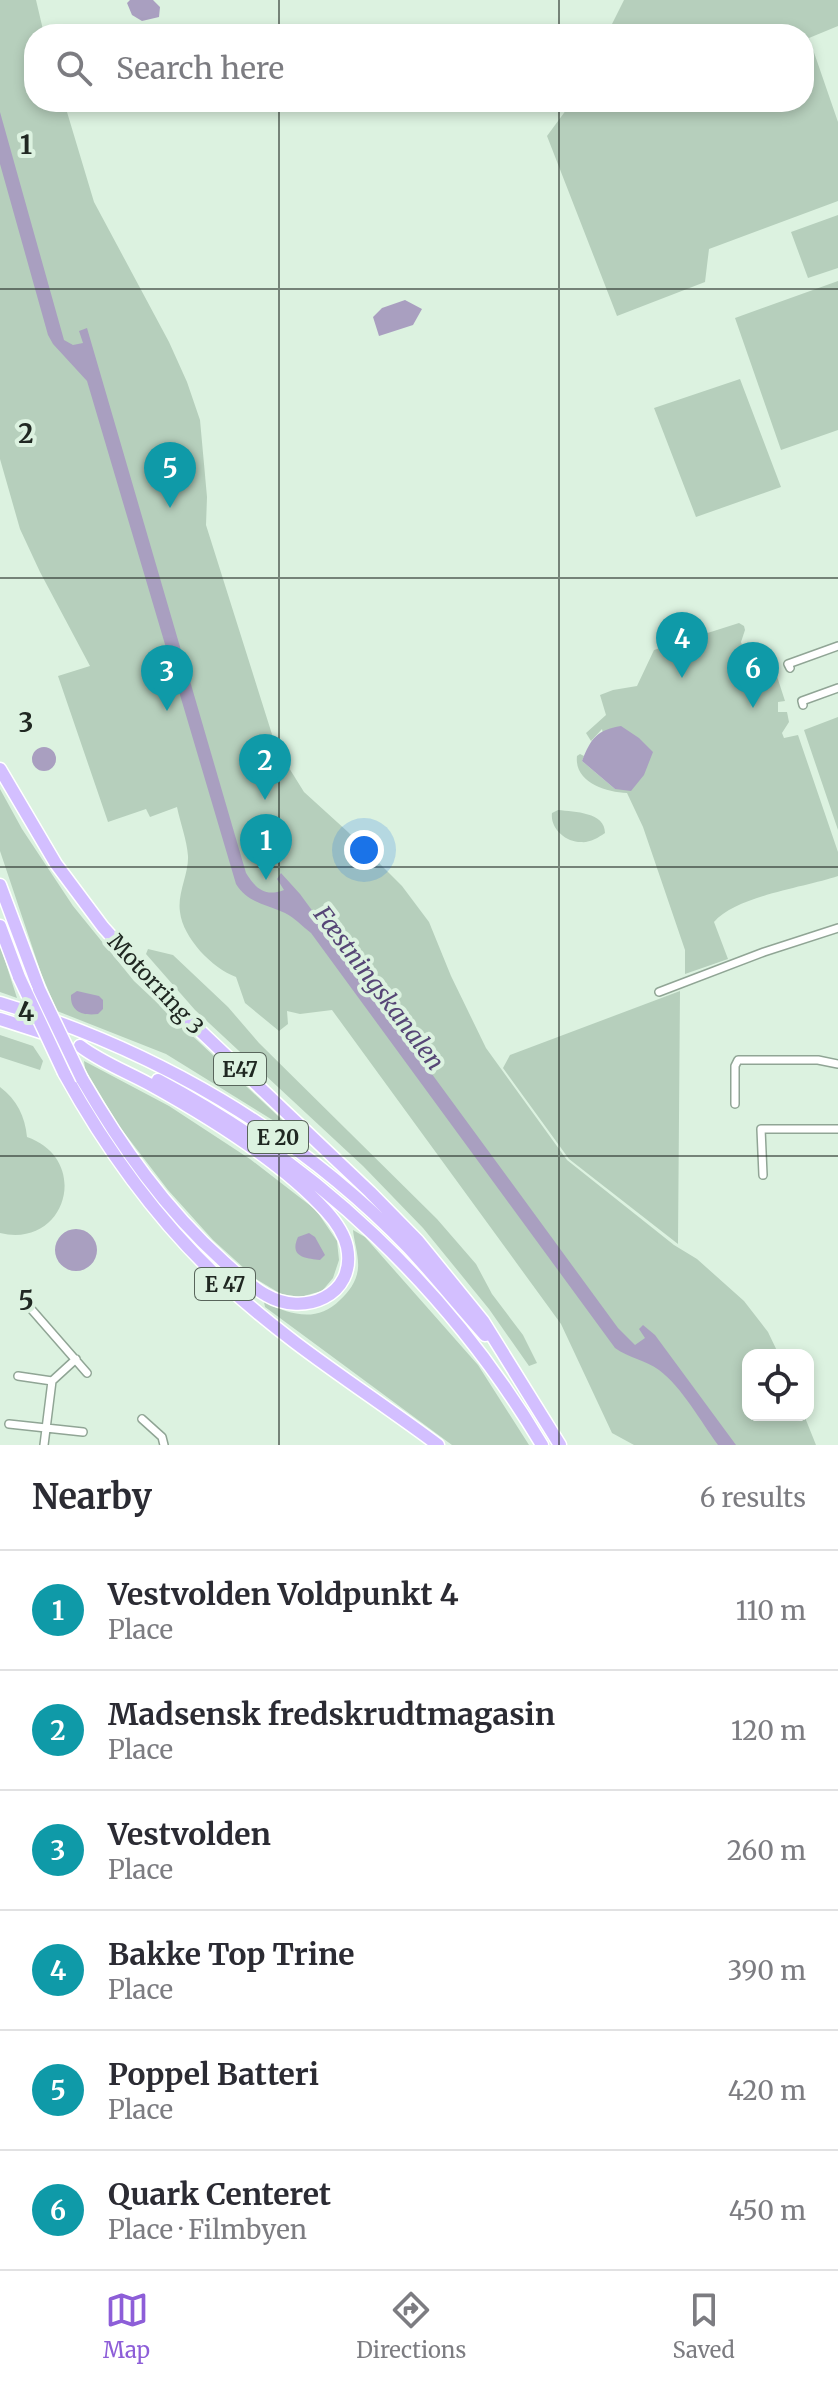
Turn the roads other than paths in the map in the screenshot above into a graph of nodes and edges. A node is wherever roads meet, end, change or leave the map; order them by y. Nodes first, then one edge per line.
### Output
1 (838, 646) edge
2 (790, 668) dead end
3 (838, 688) edge
4 (803, 705) dead end
5 (0, 769) edge
6 (0, 885) edge
7 (0, 926) edge
8 (838, 928) edge
9 (659, 992) dead end
10 (0, 1003) edge
11 (0, 1019) edge
12 (80, 1046) junction
13 (838, 1064) edge
14 (735, 1104) dead end
15 (838, 1129) edge
16 (763, 1175) dead end
17 (32, 1310) dead end
18 (501, 1352) junction
19 (76, 1359) junction
20 (87, 1373) dead end
21 (18, 1376) dead end
22 (52, 1381) junction
23 (142, 1419) dead end
24 (9, 1424) dead end
25 (45, 1428) junction
26 (83, 1432) dead end
27 (44, 1445) edge
28 (164, 1445) edge
29 (438, 1445) edge
30 (542, 1445) edge
31 (560, 1445) edge

1 - 2 street
3 - 4 street
5 - 18 highway, Motorring 3 / E47
6 - 12 highway, E 47, bridge
7 - 29 highway, E 47, bridge
8 - 9 street
10 - 18 highway, E 20
11 - 12 highway, E 20
12 - 30 highway, E 20
13 - 14 street
15 - 16 street
17 - 19 street
18 - 31 highway, E 20
19 - 20 street
19 - 22 street
21 - 22 street
22 - 25 street
23 - 28 street
24 - 25 street
25 - 26 street
25 - 27 street

